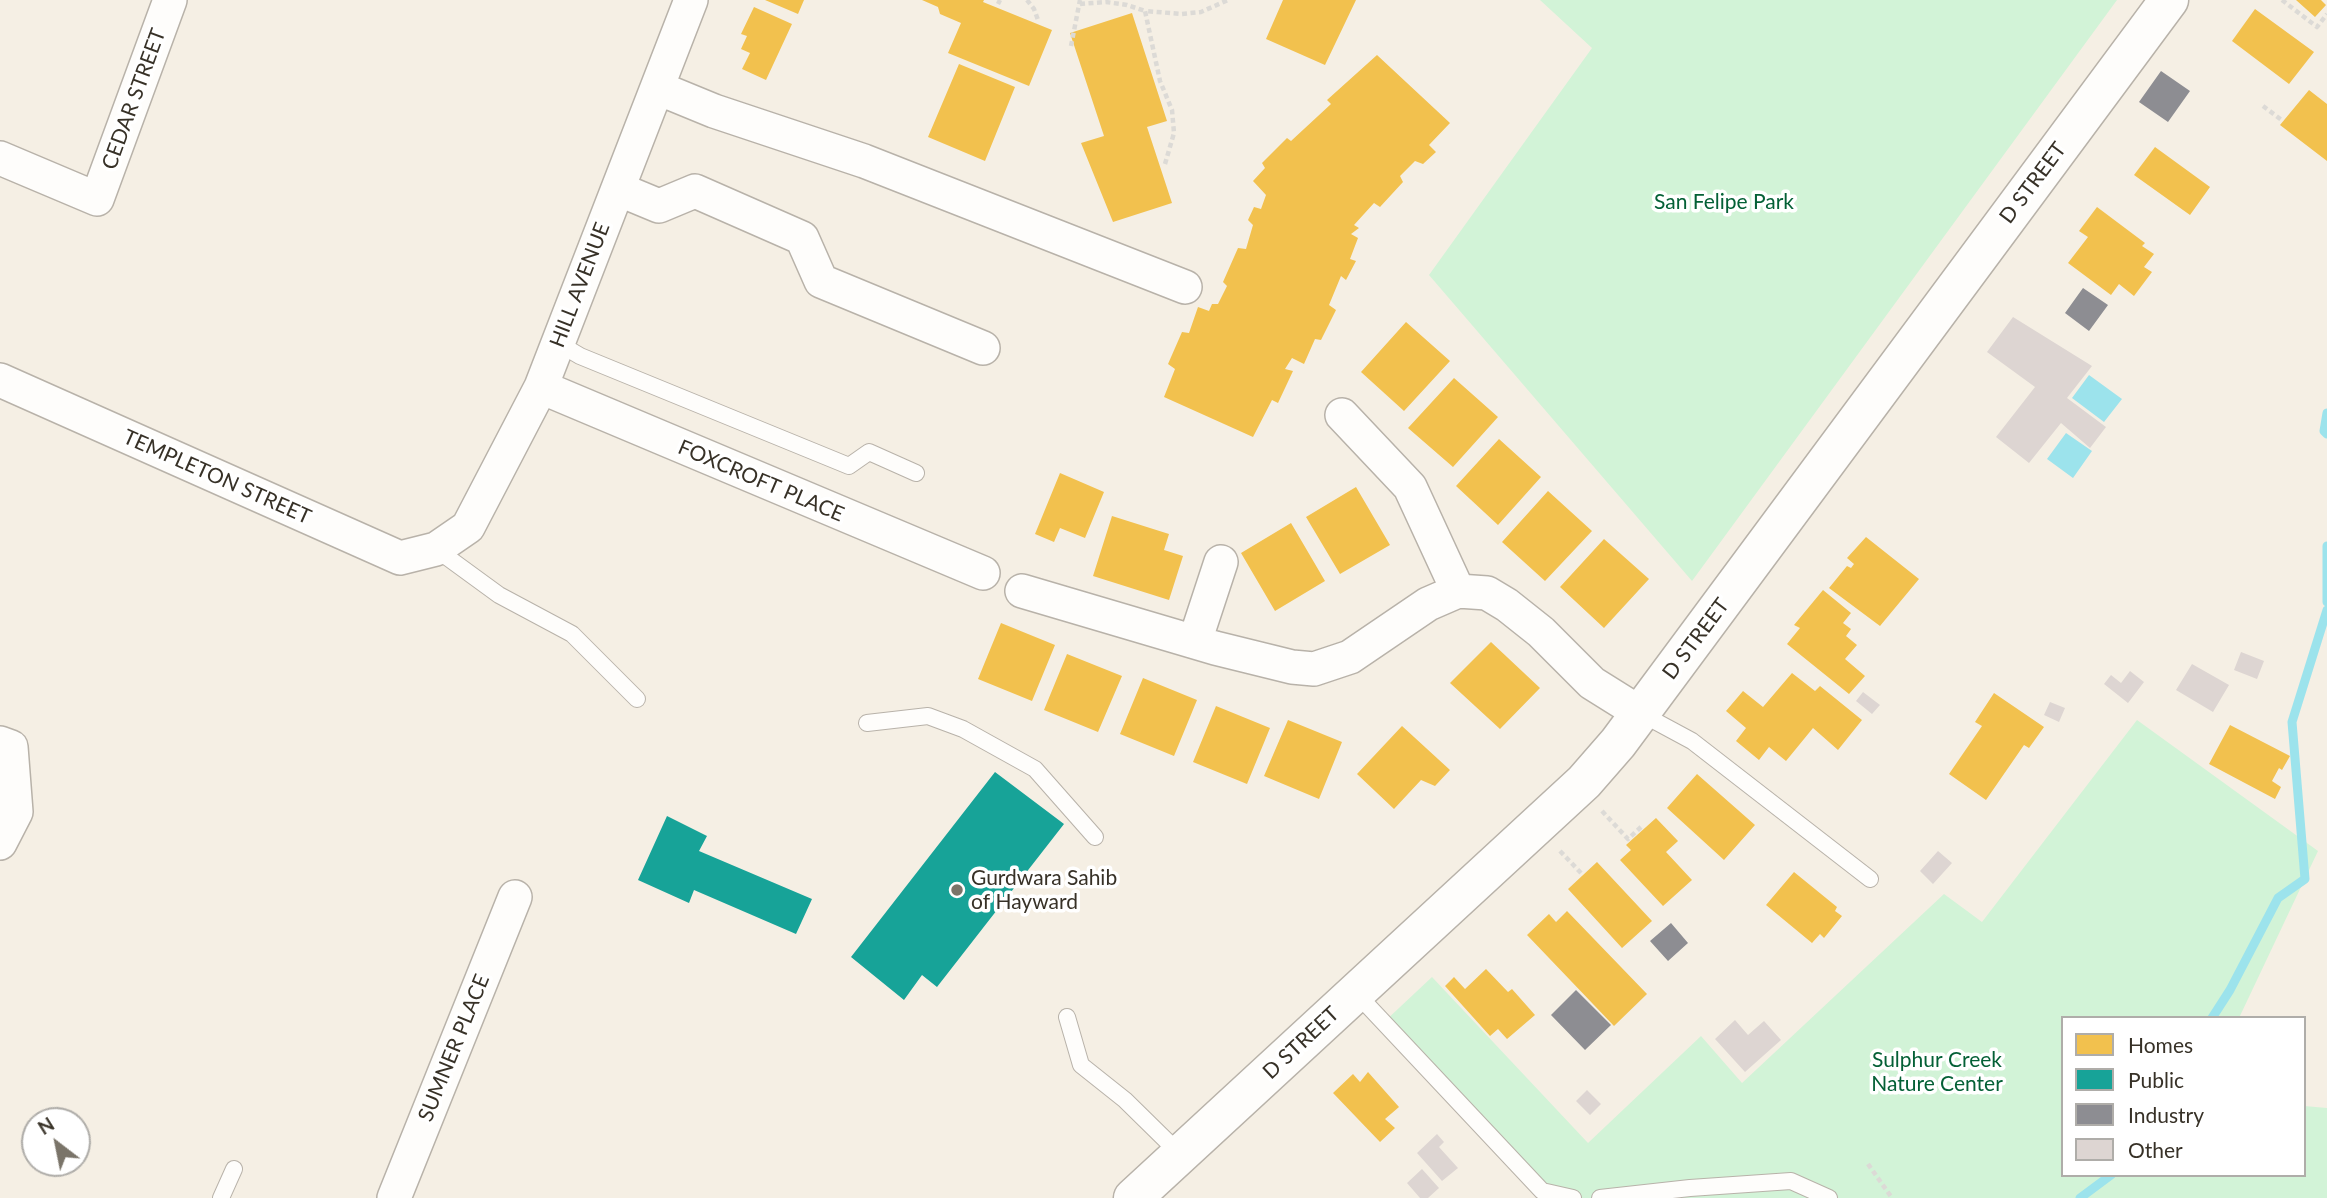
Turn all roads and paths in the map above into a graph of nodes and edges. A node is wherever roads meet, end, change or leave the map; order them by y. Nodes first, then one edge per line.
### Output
1 (170, 0) edge
2 (691, 0) edge
3 (1027, 0) edge
4 (1228, 0) edge
5 (2169, 0) edge
6 (2282, 0) edge
7 (1080, 2) edge
8 (1144, 10) junction
9 (2327, 14) edge
10 (1038, 20) dead end
11 (1071, 46) dead end
12 (658, 88) junction
13 (2263, 106) dead end
14 (2283, 121) dead end
15 (0, 158) edge
16 (1165, 164) dead end
17 (618, 189) junction
18 (1185, 287) dead end
19 (558, 343) junction
20 (983, 348) dead end
21 (0, 380) edge
22 (541, 387) junction
23 (1342, 415) dead end
24 (916, 473) dead end
25 (436, 549) junction
26 (1221, 562) dead end
27 (983, 573) dead end
28 (1458, 591) junction
29 (1022, 592) dead end
30 (1195, 641) junction
31 (637, 699) dead end
32 (1640, 713) junction
33 (867, 723) dead end
34 (0, 743) edge
35 (1604, 813) dead end
36 (1641, 827) dead end
37 (1095, 837) dead end
38 (0, 843) edge
39 (1561, 852) dead end
40 (1581, 873) dead end
41 (1870, 879) dead end
42 (515, 897) dead end
43 (1356, 993) junction
44 (1067, 1017) dead end
45 (1181, 1155) junction
46 (1868, 1164) dead end
47 (234, 1169) dead end
48 (221, 1198) edge
49 (394, 1198) edge
50 (1133, 1198) edge
51 (1573, 1198) edge
52 (1601, 1198) edge
53 (1829, 1198) edge
54 (1892, 1198) edge

1 - 15 street, CEDAR STREET
2 - 12 street, HILL AVENUE
3 - 10 path
4 - 8 path
5 - 32 main road, D STREET
6 - 9 path
7 - 8 path
7 - 11 path
8 - 16 path
12 - 17 street, HILL AVENUE
12 - 18 street
13 - 14 path
17 - 19 street, HILL AVENUE
17 - 20 street
19 - 22 street, HILL AVENUE
19 - 24 lane
21 - 25 street, TEMPLETON STREET
22 - 25 street, HILL AVENUE
22 - 27 street, FOXCROFT PLACE
23 - 28 street
25 - 31 lane
26 - 30 street
28 - 30 street
28 - 32 street
29 - 30 street
32 - 41 lane
32 - 43 main road, D STREET
33 - 37 lane
34 - 38 street
35 - 36 path
39 - 40 path
42 - 49 street, SUMNER PLACE
43 - 45 main road, D STREET
43 - 51 lane
44 - 45 lane
45 - 50 main road, D STREET
46 - 54 path
47 - 48 lane
52 - 53 lane

